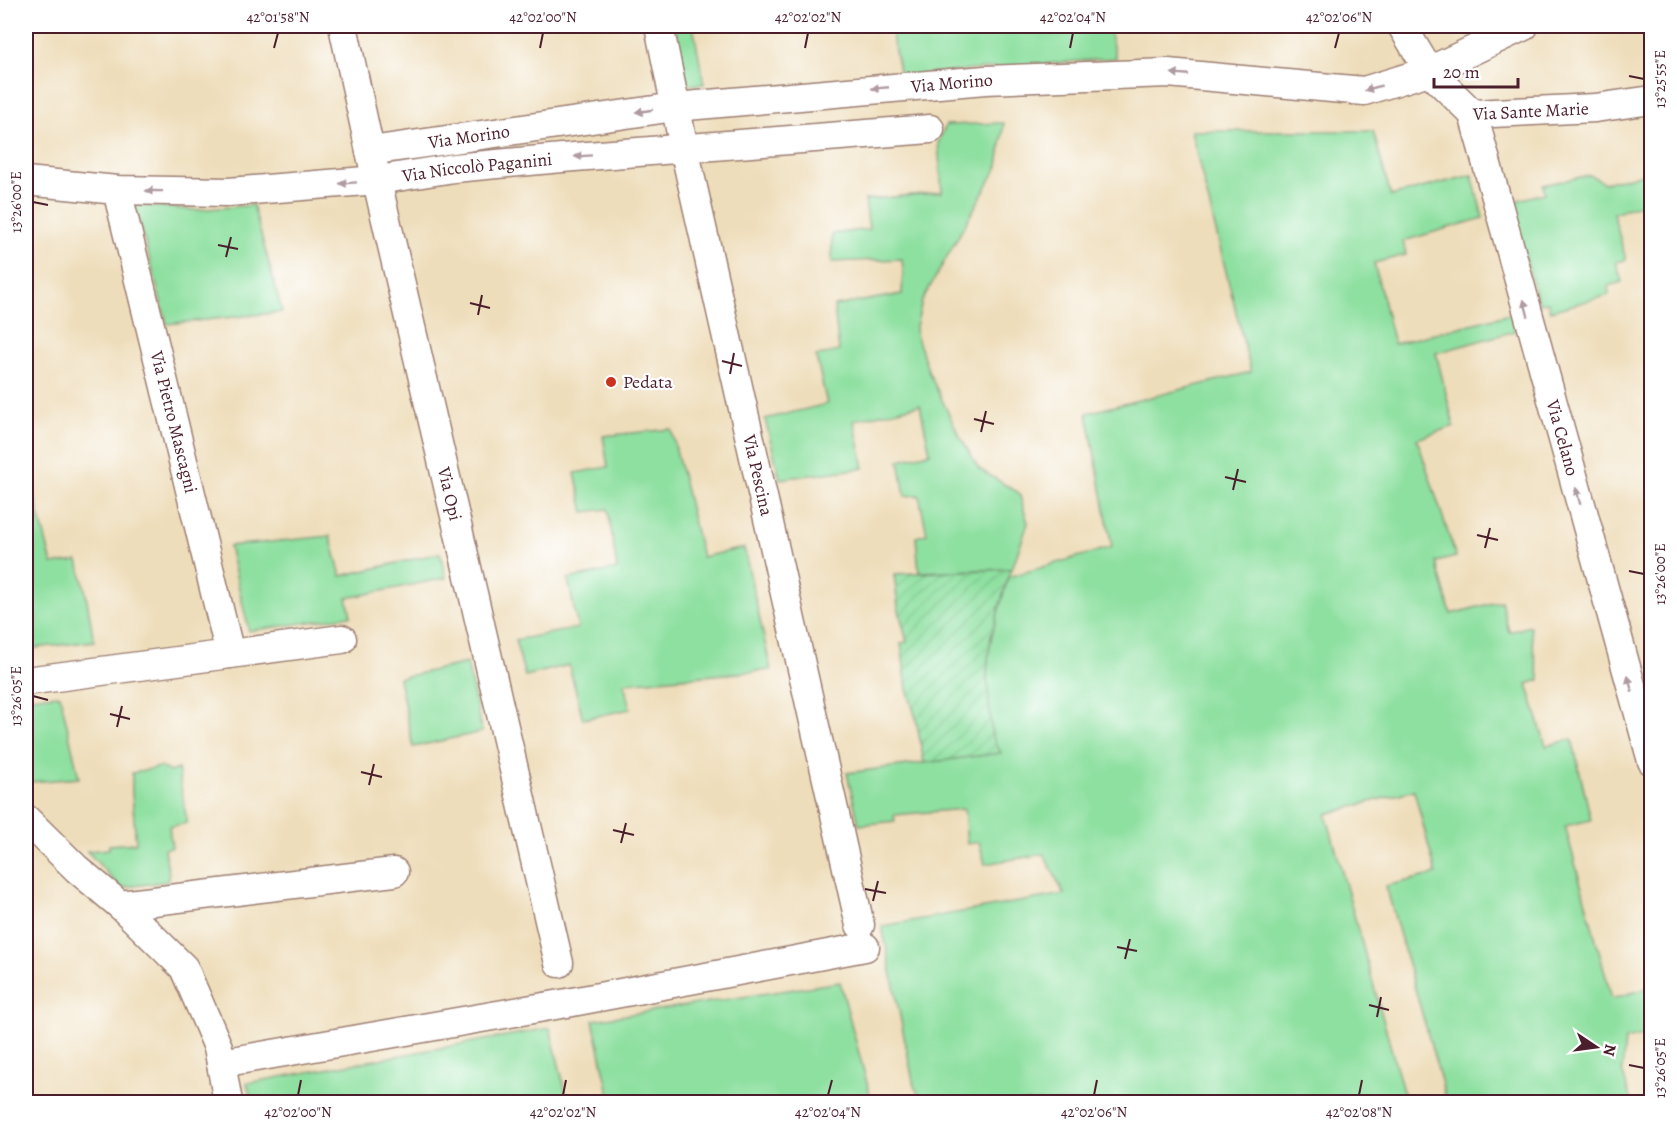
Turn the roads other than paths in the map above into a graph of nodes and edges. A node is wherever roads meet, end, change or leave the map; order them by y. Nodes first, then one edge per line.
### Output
1 (342, 26) edge
2 (659, 26) edge
3 (1402, 26) edge
4 (1524, 26) edge
5 (1429, 71) junction
6 (1652, 100) edge
7 (675, 107) junction
8 (1473, 114) junction
9 (930, 129) dead end
10 (684, 148) junction
11 (370, 151) junction
12 (378, 180) junction
13 (26, 181) edge
14 (117, 190) junction
15 (342, 639) dead end
16 (230, 654) junction
17 (26, 681) edge
18 (1652, 761) edge
19 (26, 819) edge
20 (394, 872) dead end
21 (120, 904) junction
22 (559, 963) dead end
23 (220, 1063) junction
24 (228, 1102) edge

1 - 11 street, Via Opi
2 - 7 street, Via Pescina
3 - 5 street, Via Sante Marie
4 - 5 street, Via Morino
5 -> 7 street, Via Morino
5 - 8 street, Via Sante Marie
6 - 8 street, Via Sante Marie
7 - 10 street, Via Pescina
7 -> 11 street, Via Morino
18 -> 8 street, Via Celano
9 - 10 street, Via Niccolò Paganini
10 -> 12 street, Via Niccolò Paganini
10 - 23 street, Via Pescina
11 - 12 street, Via Opi
12 -> 14 street, Via Niccolò Paganini
12 - 22 street, Via Opi
13 - 14 street, Via Niccolò Paganini
14 - 16 street, Via Pietro Mascagni
15 - 16 street
16 - 17 street
19 - 21 street
20 - 21 street
21 - 23 street
23 - 24 street

